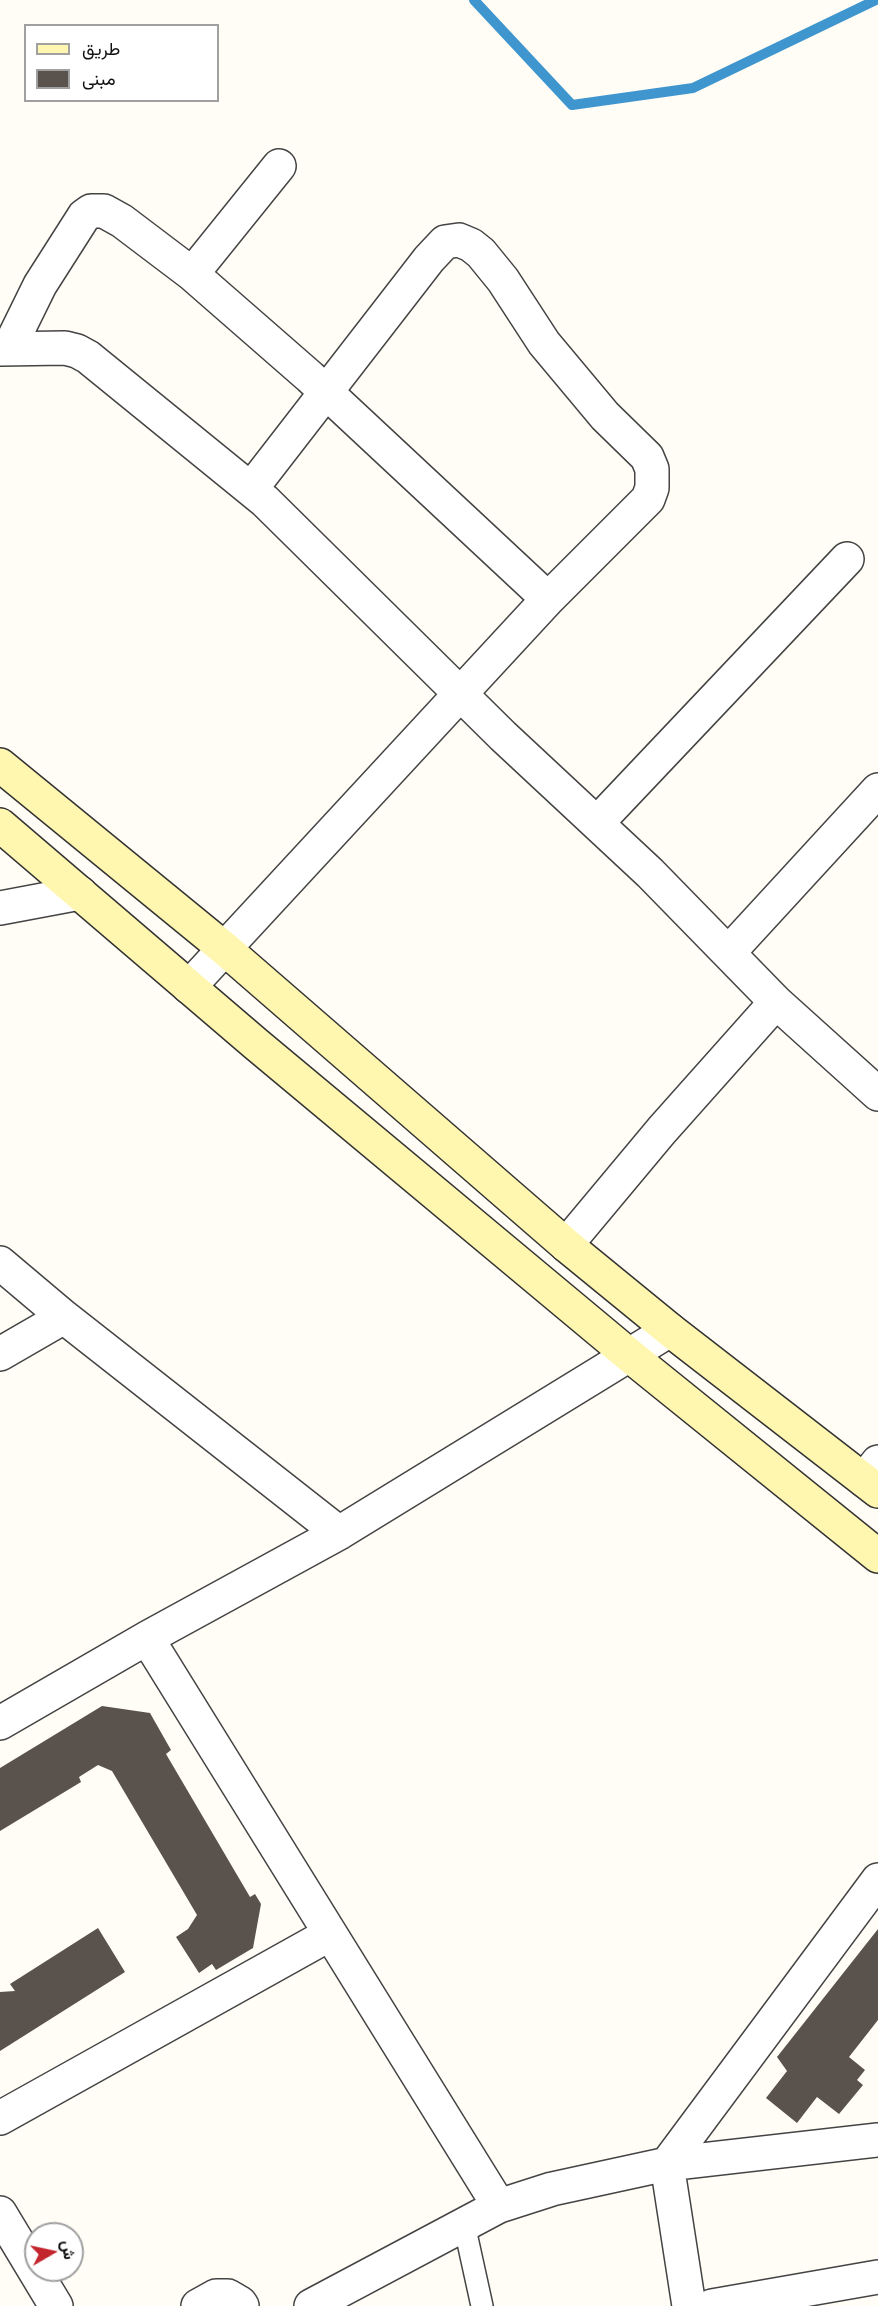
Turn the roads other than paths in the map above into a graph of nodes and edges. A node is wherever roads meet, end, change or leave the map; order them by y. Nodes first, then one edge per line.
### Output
1 (279, 166) dead end
2 (192, 274) junction
3 (5, 349) edge
4 (327, 393) junction
5 (251, 489) junction
6 (847, 559) dead end
7 (548, 599) junction
8 (461, 695) junction
9 (0, 765) edge
10 (878, 790) edge
11 (597, 823) junction
12 (0, 825) edge
13 (80, 893) junction
14 (0, 908) edge
15 (225, 949) junction
16 (729, 952) junction
17 (189, 987) junction
18 (776, 1002) junction
19 (878, 1094) edge
20 (566, 1245) junction
21 (0, 1263) edge
22 (64, 1317) junction
23 (670, 1330) junction
24 (0, 1354) edge
25 (629, 1355) junction
26 (873, 1478) edge
27 (339, 1533) junction
28 (878, 1556) edge
29 (147, 1638) junction
30 (0, 1723) edge
31 (878, 1880) edge
32 (330, 1934) junction
33 (0, 2118) edge
34 (878, 2140) edge
35 (667, 2163) junction
36 (499, 2206) junction
37 (0, 2213) edge
38 (464, 2224) junction
39 (878, 2277) edge
40 (56, 2306) edge
41 (198, 2306) edge
42 (242, 2306) edge
43 (311, 2306) edge
44 (482, 2306) edge
45 (689, 2306) edge
46 (712, 2306) edge

1 - 2 street
2 - 3 street
2 - 4 street
3 - 5 street
4 - 5 street
4 - 7 street
4 - 7 street
5 - 8 street
6 - 11 street
7 - 8 street
8 - 11 street
8 - 15 street
9 - 15 main road
10 - 16 street
11 - 16 street
12 - 13 main road
13 - 14 street
13 - 17 main road
15 - 17 street
15 - 20 main road
16 - 18 street
17 - 25 main road
18 - 19 street
18 - 20 street
20 - 23 main road
21 - 22 street
22 - 24 street
22 - 27 street
23 - 25 street
23 - 26 main road
25 - 27 street
25 - 28 main road
27 - 29 street
29 - 30 street
29 - 32 street
31 - 35 street
32 - 33 street
32 - 36 street
34 - 35 street
35 - 36 street
35 - 45 street
36 - 38 street
37 - 40 street
38 - 43 street
38 - 44 lane
39 - 46 street
41 - 42 street

